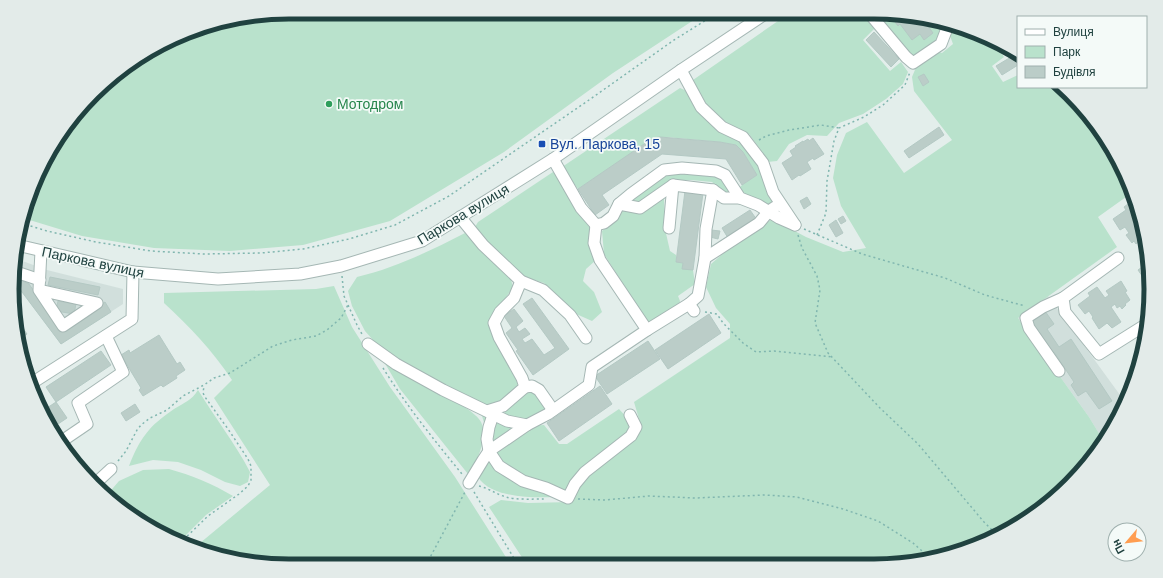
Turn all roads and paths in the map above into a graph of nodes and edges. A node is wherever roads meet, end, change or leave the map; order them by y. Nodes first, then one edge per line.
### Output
1 (708, 19) edge
2 (758, 19) edge
3 (874, 19) edge
4 (947, 29) edge
5 (913, 63) junction
6 (681, 70) junction
7 (839, 128) junction
8 (749, 145) junction
9 (553, 159) junction
10 (673, 185) junction
11 (713, 190) junction
12 (740, 198) junction
13 (778, 200) junction
14 (620, 204) junction
15 (769, 211) junction
16 (460, 217) junction
17 (27, 225) edge
18 (596, 225) junction
19 (795, 225) junction
20 (669, 228) dead end
21 (817, 235) junction
22 (22, 246) edge
23 (41, 251) junction
24 (705, 258) junction
25 (1118, 258) dead end
26 (342, 266) junction
27 (133, 272) junction
28 (20, 274) edge
29 (521, 281) junction
30 (39, 285) junction
31 (1063, 298) junction
32 (348, 305) junction
33 (692, 307) junction
34 (1038, 311) junction
35 (1141, 327) edge
36 (647, 330) junction
37 (106, 336) junction
38 (586, 338) dead end
39 (368, 344) joint
40 (833, 357) junction
41 (381, 364) dead end
42 (1059, 371) dead end
43 (35, 380) edge
44 (204, 385) junction
45 (525, 387) junction
46 (553, 410) junction
47 (490, 413) junction
48 (630, 415) dead end
49 (527, 425) junction
50 (65, 439) edge
51 (489, 451) junction
52 (111, 469) joint
53 (99, 480) edge
54 (469, 483) junction
55 (568, 498) junction
56 (546, 499) dead end
57 (993, 531) edge
58 (185, 538) edge
59 (926, 554) edge
60 (429, 559) edge
61 (514, 559) edge

1 - 17 path
2 - 6 street, Паркова вулиця
3 - 5 street
4 - 5 street
5 - 7 path
6 - 8 street
6 - 9 street, Паркова вулиця
7 - 8 path
7 - 21 path
8 - 13 street
9 - 16 street, Паркова вулиця
9 - 18 street
10 - 11 street
10 - 14 street
10 - 20 street
11 - 12 street
11 - 24 street
12 - 14 street
12 - 15 street
13 - 15 street
13 - 19 street
14 - 18 street
15 - 19 street
15 - 24 street
16 - 26 street, Паркова вулиця
16 - 29 street
18 - 36 street
19 - 21 path
19 - 40 path
21 - 34 path
22 - 23 street, Паркова вулиця
23 - 27 street, Паркова вулиця
23 - 30 street
24 - 33 street
25 - 31 street
26 - 27 street, Паркова вулиця
26 - 32 path
27 - 37 street
28 - 30 street
29 - 38 street
29 - 45 street
30 - 30 street
31 - 34 street
31 - 35 street
32 - 39 path
32 - 44 path
33 - 36 street
33 - 40 path
34 - 42 street
36 - 46 street
37 - 43 street
37 - 50 street
39 - 47 street
40 - 57 path
41 - 54 path
44 - 52 path
44 - 58 path
45 - 46 street
45 - 47 street
46 - 49 street
47 - 49 street
47 - 51 street
48 - 55 street
49 - 51 street
51 - 54 street
51 - 55 street
52 - 53 street
54 - 56 path
54 - 60 path
54 - 61 path
55 - 59 path

